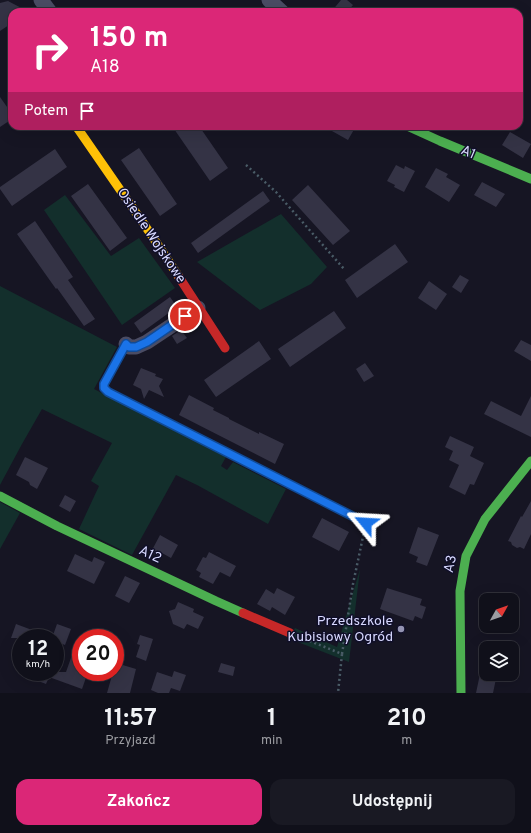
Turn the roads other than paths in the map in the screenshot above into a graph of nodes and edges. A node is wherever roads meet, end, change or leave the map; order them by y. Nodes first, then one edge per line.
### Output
1 (269, 0) edge
2 (278, 8) edge
3 (79, 130) edge
4 (416, 130) edge
5 (531, 179) edge
6 (198, 308) junction
7 (126, 344) joint
8 (225, 348) dead end
9 (531, 461) edge
10 (0, 496) edge
11 (366, 523) road end
12 (290, 633) road end
13 (461, 693) edge

1 - 2 street
3 - 6 street, Osiedle Wojskowe
4 - 5 street, A1
6 - 7 street
6 - 8 street, Osiedle Wojskowe
7 - 11 lane
9 - 13 street, A3
10 - 12 street, A12

